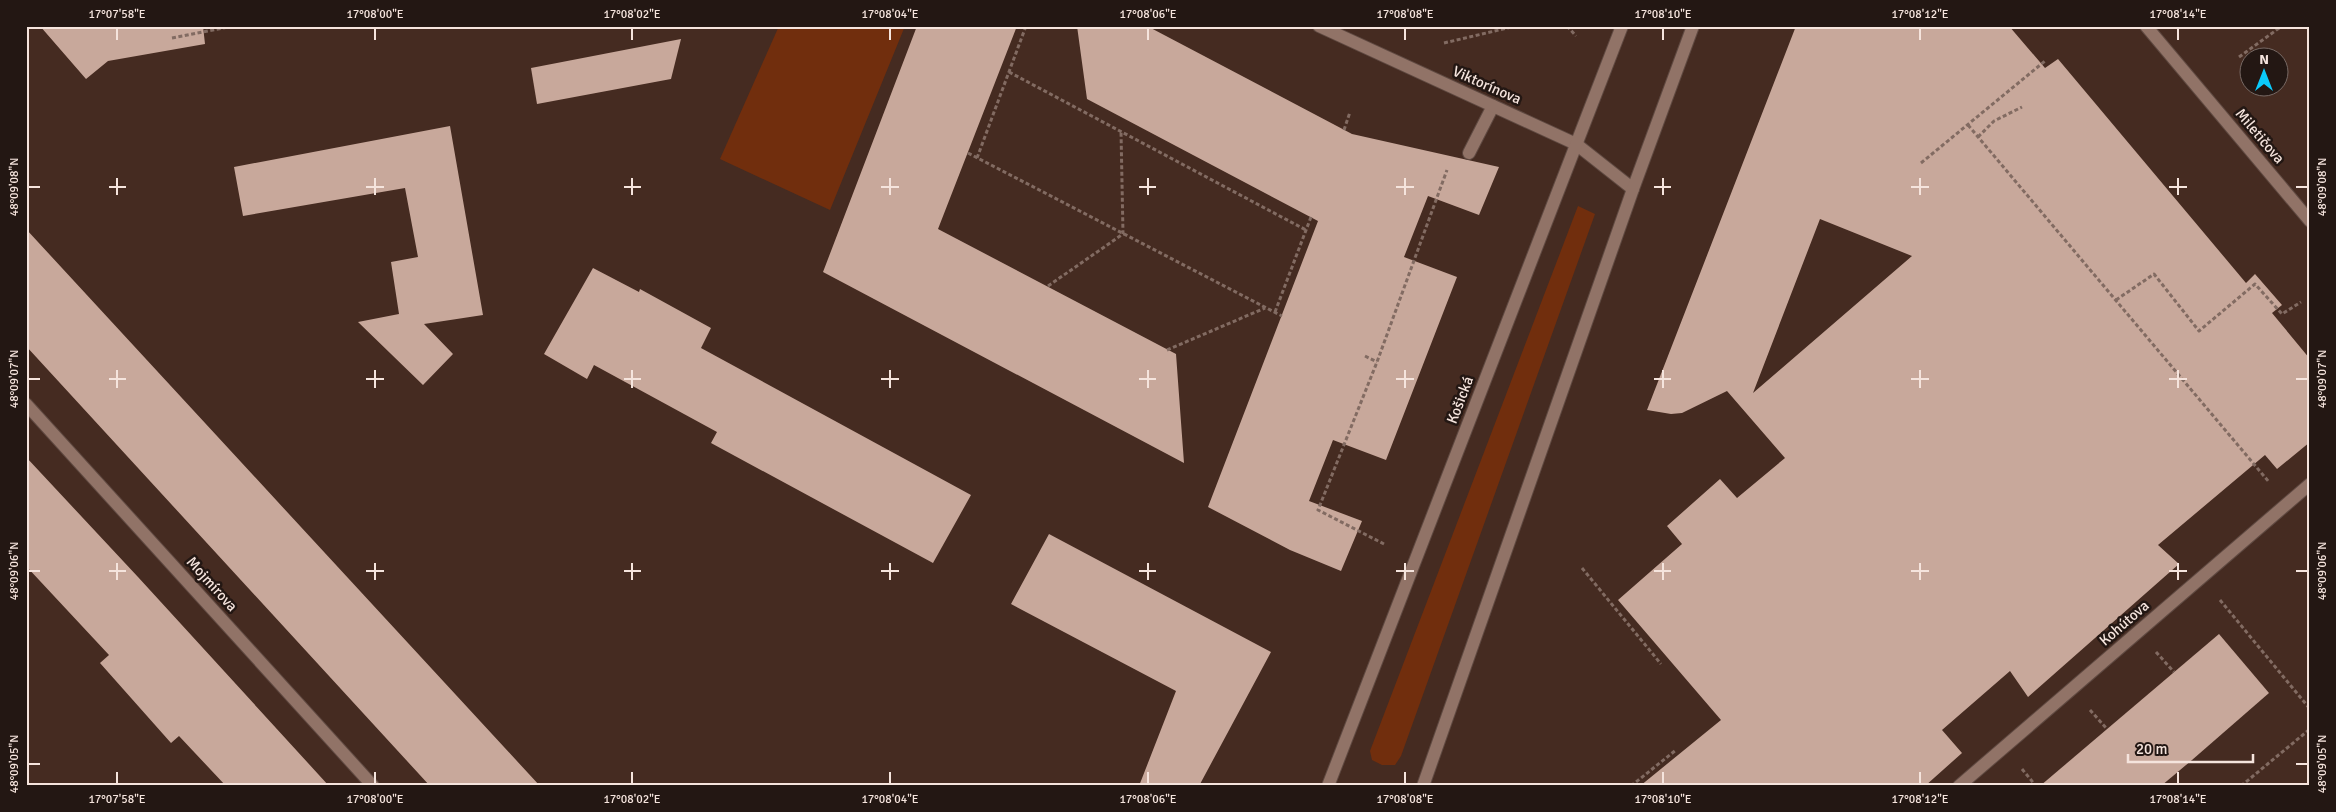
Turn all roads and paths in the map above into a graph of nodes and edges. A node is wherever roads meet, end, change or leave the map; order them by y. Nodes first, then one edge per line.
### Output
1 (233, 26) edge
2 (1026, 26) edge
3 (1319, 26) edge
4 (1516, 26) edge
5 (1567, 26) edge
6 (1622, 26) edge
7 (1693, 26) edge
8 (2146, 26) edge
9 (2282, 26) edge
10 (1576, 36) dead end
11 (172, 38) dead end
12 (1444, 43) dead end
13 (2251, 48) edge
14 (2045, 61) dead end
15 (1009, 72) junction
16 (1493, 106) junction
17 (2022, 107) dead end
18 (1350, 112) dead end
19 (1968, 125) junction
20 (1344, 130) dead end
21 (1121, 131) junction
22 (1978, 137) junction
23 (1576, 144) junction
24 (968, 153) dead end
25 (1469, 153) dead end
26 (977, 158) junction
27 (1921, 163) dead end
28 (1448, 166) dead end
29 (1632, 190) junction
30 (1311, 217) dead end
31 (2310, 221) edge
32 (1306, 230) junction
33 (1123, 234) junction
34 (1048, 286) dead end
35 (2116, 300) junction
36 (2302, 302) dead end
37 (1266, 307) junction
38 (1275, 312) junction
39 (1282, 316) dead end
40 (1167, 350) dead end
41 (1366, 356) dead end
42 (1377, 362) junction
43 (26, 404) edge
44 (2310, 484) edge
45 (2288, 503) junction
46 (1384, 544) dead end
47 (1582, 568) dead end
48 (2219, 599) dead end
49 (2151, 646) dead end
50 (1661, 664) dead end
51 (2174, 672) dead end
52 (2084, 704) dead end
53 (2310, 709) edge
54 (2107, 729) dead end
55 (2310, 729) edge
56 (1676, 750) dead end
57 (2016, 762) dead end
58 (373, 786) edge
59 (1328, 786) edge
60 (1423, 786) edge
61 (1631, 786) edge
62 (1959, 786) edge
63 (2036, 786) edge
64 (2241, 786) edge

1 - 11 path
2 - 15 path
3 - 16 street, Viktorínova
4 - 12 path
5 - 10 path
6 - 23 street, Košická
7 - 29 street
8 - 31 street, Miletičova
9 - 13 path
14 - 19 path
15 - 21 path
15 - 26 path
16 - 23 street, Viktorínova
16 - 25 street
17 - 22 path
18 - 20 path
19 - 22 path
19 - 27 path
21 - 32 path
21 - 33 path
22 - 35 path
23 - 29 street, Viktorínova
23 - 59 street, Košická
24 - 26 path
26 - 33 path
28 - 42 path
29 - 60 street
30 - 32 path
32 - 38 path
33 - 34 path
33 - 37 path
35 - 36 path
35 - 45 path
37 - 38 path
37 - 40 path
38 - 39 path
41 - 42 path
42 - 46 path
43 - 58 street, Mojmírova
44 - 45 street, Kohútova
45 - 62 street, Kohútova
47 - 50 path
48 - 53 path
49 - 51 path
52 - 54 path
55 - 64 path
56 - 61 path
57 - 63 path

